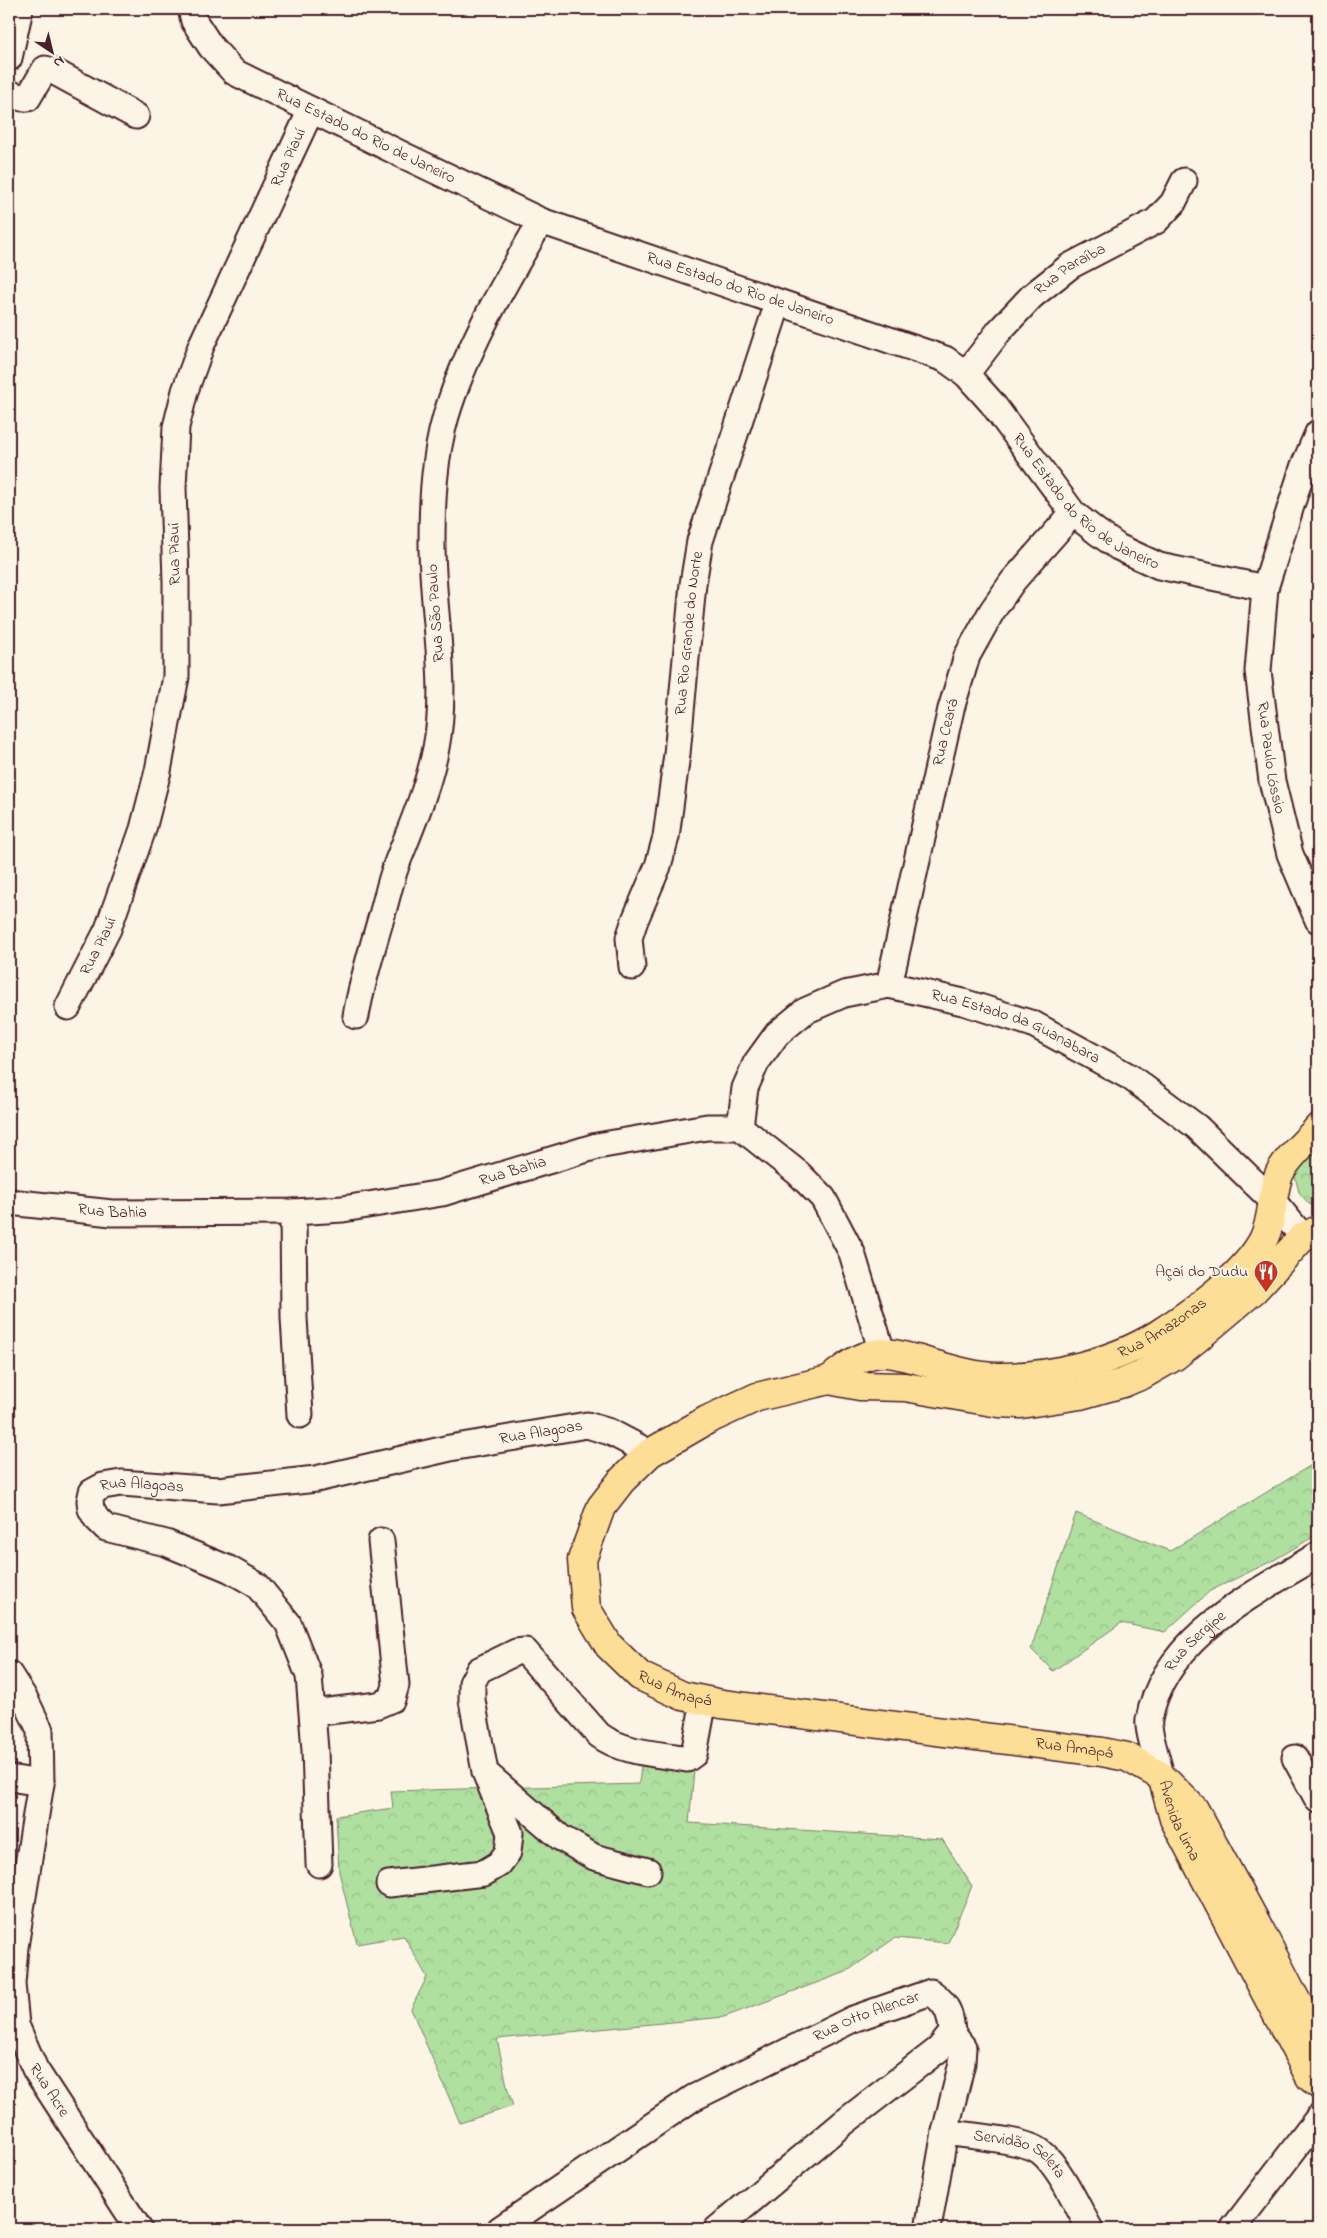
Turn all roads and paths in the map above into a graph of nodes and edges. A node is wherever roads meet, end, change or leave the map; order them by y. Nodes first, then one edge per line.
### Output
1 (20, 9) edge
2 (191, 9) edge
3 (9, 58) edge
4 (9, 92) edge
5 (311, 110) junction
6 (136, 116) dead end
7 (1184, 181) dead end
8 (541, 221) junction
9 (778, 303) junction
10 (966, 374) junction
11 (1318, 433) edge
12 (1073, 513) junction
13 (1265, 588) junction
14 (1318, 920) edge
15 (632, 967) dead end
16 (889, 986) junction
17 (68, 1008) dead end
18 (356, 1016) dead end
19 (740, 1127) junction
20 (1318, 1128) edge
21 (1272, 1201) junction
22 (9, 1202) edge
23 (293, 1212) junction
24 (1310, 1234) edge
25 (1246, 1281) junction
26 (882, 1352) junction
27 (1114, 1357) junction
28 (911, 1358) junction
29 (829, 1380) junction
30 (1124, 1382) junction
31 (905, 1387) junction
32 (999, 1390) junction
33 (300, 1415) dead end
34 (650, 1454) junction
35 (381, 1541) dead end
36 (1318, 1555) edge
37 (9, 1675) edge
38 (704, 1700) junction
39 (312, 1713) junction
40 (1296, 1758) dead end
41 (485, 1772) junction
42 (1161, 1776) junction
43 (9, 1778) edge
44 (41, 1783) junction
45 (1318, 1800) edge
46 (319, 1864) dead end
47 (648, 1871) dead end
48 (389, 1884) dead end
49 (1250, 1937) junction
50 (952, 2033) junction
51 (1318, 2043) edge
52 (1318, 2084) edge
53 (1318, 2118) edge
54 (945, 2132) junction
55 (139, 2229) edge
56 (500, 2229) edge
57 (717, 2229) edge
58 (928, 2229) edge
59 (1090, 2229) edge
60 (1233, 2229) edge

1 - 3 street
2 - 5 street, Rua Estado do Rio de Janeiro
4 - 6 street
5 - 8 street, Rua Estado do Rio de Janeiro
5 - 17 street, Rua Piauí
7 - 10 street, Rua Paraíba
8 - 9 street, Rua Estado do Rio de Janeiro
8 - 18 street, Rua São Paulo
9 - 10 street, Rua Estado do Rio de Janeiro
9 - 15 street, Rua Rio Grande do Norte
10 - 12 street, Rua Estado do Rio de Janeiro
11 - 13 street, Rua Paulo Lóssio
12 - 13 street, Rua Estado do Rio de Janeiro
12 - 16 street, Rua Ceará
13 - 14 street, Rua Paulo Lóssio
16 - 19 street, Rua Estado da Guanabara
16 - 21 street, Rua Estado da Guanabara
19 - 23 street, Rua Bahia
19 - 26 street
20 - 21 main road, Rua Amazonas
21 - 24 street, Rua Estado da Guanabara
21 - 25 main road, Rua Amazonas
22 - 23 street, Rua Bahia
23 - 33 street
24 - 25 main road, Rua Amazonas
25 - 27 main road, Rua Amazonas
25 - 30 main road, Rua Amazonas
26 - 28 main road, Rua Amapá
26 - 29 main road, Rua Amapá
27 - 30 main road
27 - 32 main road, Rua Amazonas
28 - 31 main road
28 - 32 main road, Rua Amazonas
29 - 31 main road, Rua Amapá
29 - 34 main road, Rua Amapá
30 - 32 main road, Rua Amazonas
31 - 32 main road, Rua Amazonas
34 - 38 main road, Rua Amapá
34 - 39 street, Rua Alagoas
35 - 39 street
36 - 42 street, Rua Sergipe
37 - 44 street, Rua Acre
38 - 41 street
38 - 42 main road, Rua Amapá
39 - 46 street, Rua Alagoas
40 - 45 street
41 - 47 street
41 - 48 street
42 - 49 main road, Avenida Lima
43 - 44 street
44 - 55 street, Rua Acre
49 - 51 main road, Avenida Lima
49 - 52 main road, Avenida Lima
50 - 54 street
50 - 56 street, Rua Otto Alencar
50 - 57 street
53 - 60 street
54 - 58 street
54 - 59 street, Servidão Seleta

